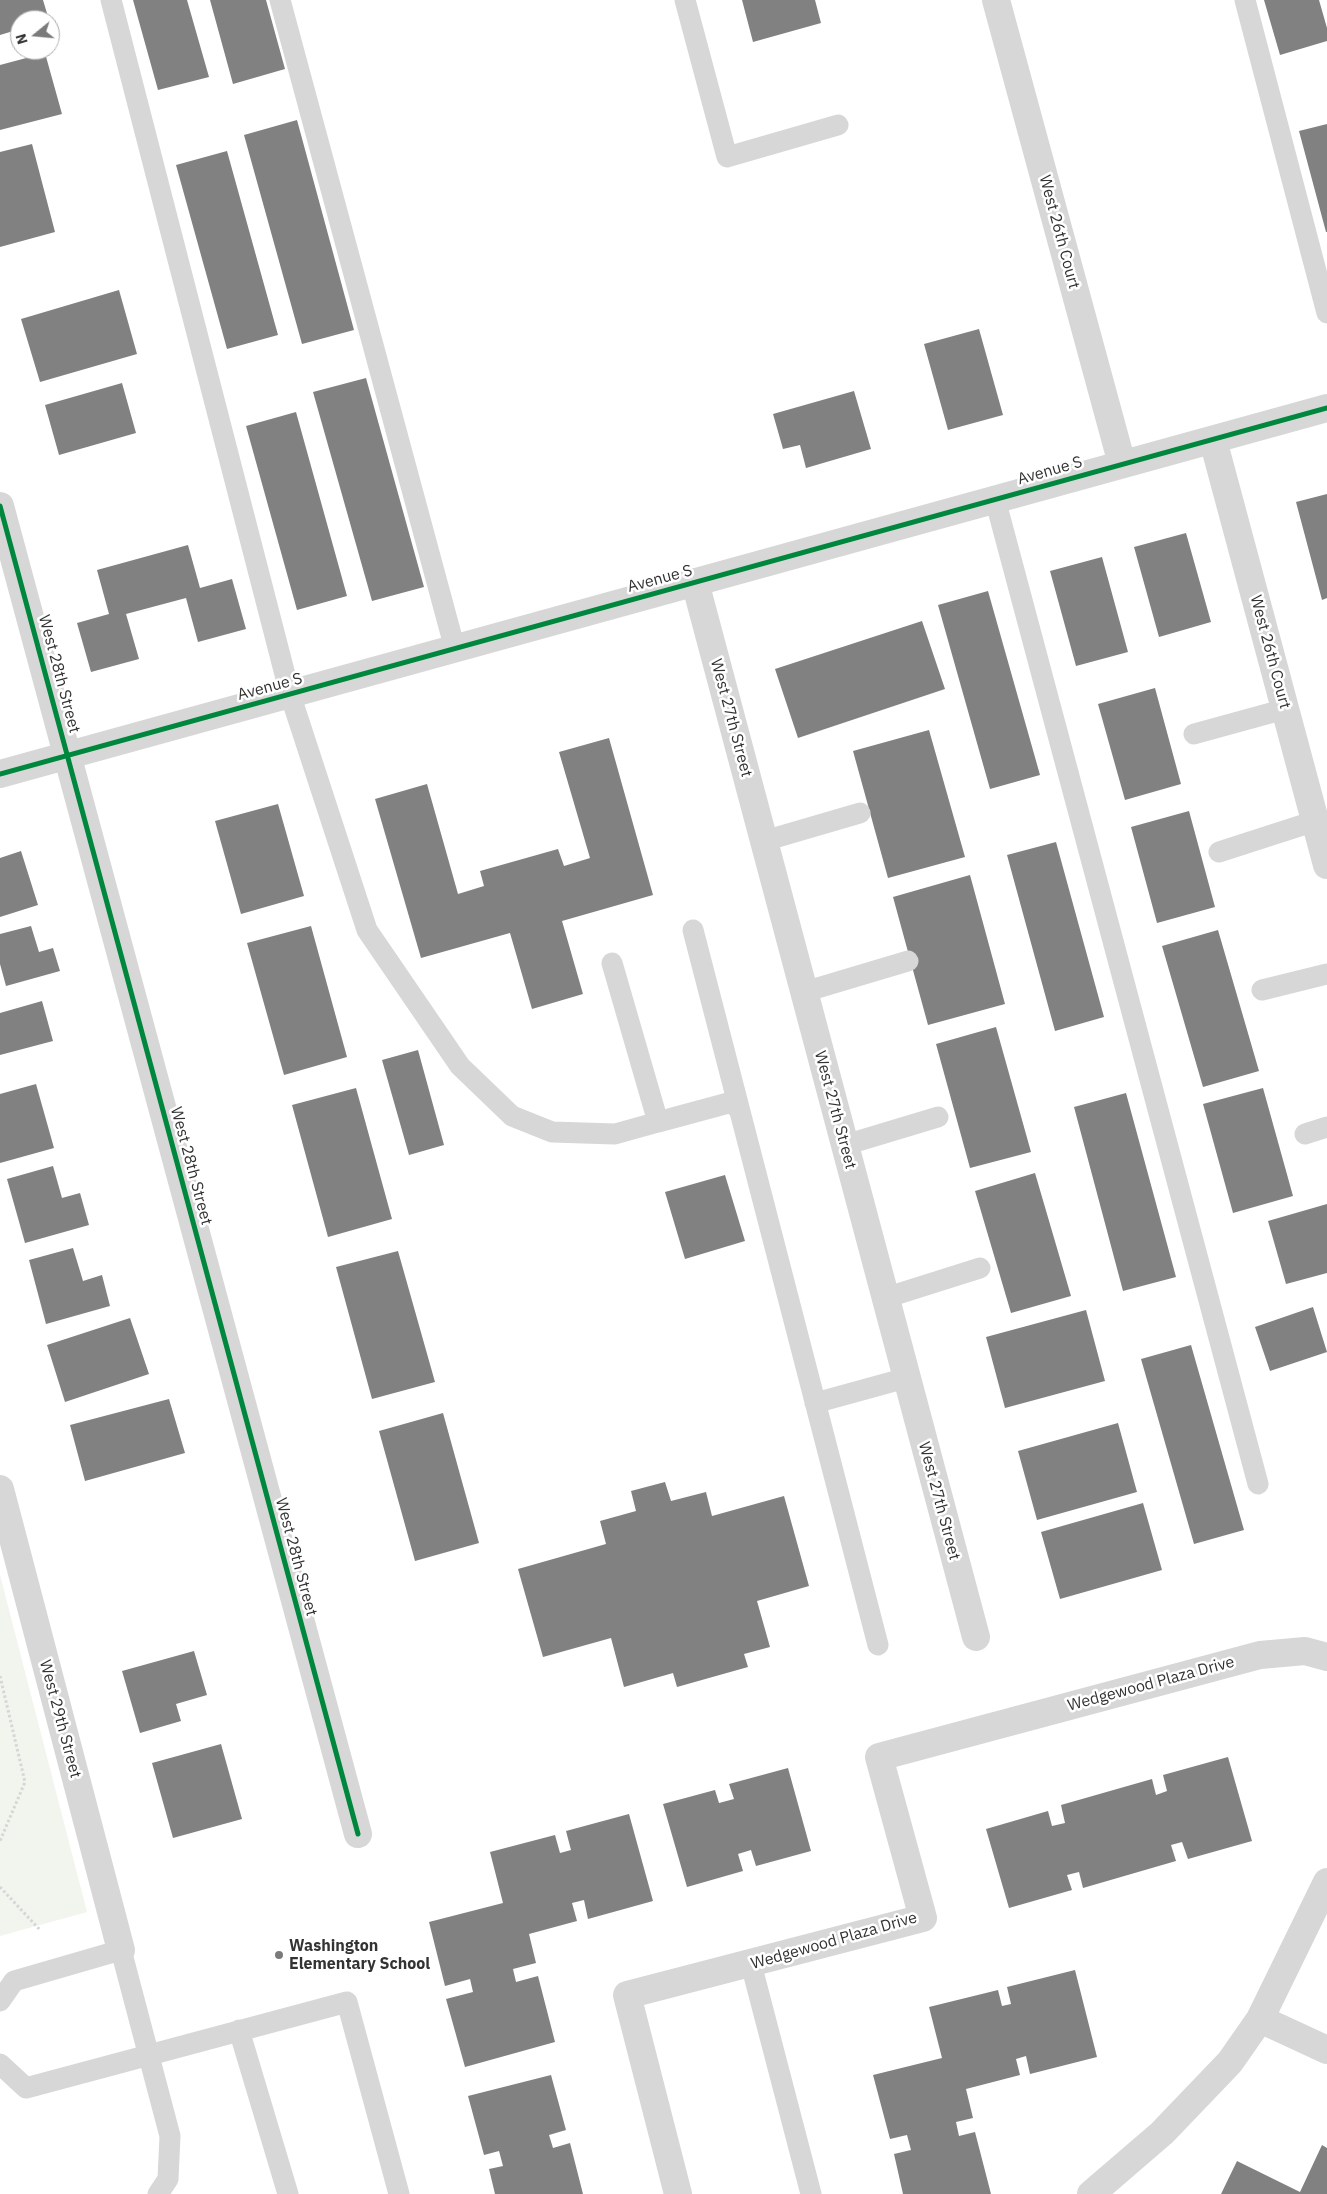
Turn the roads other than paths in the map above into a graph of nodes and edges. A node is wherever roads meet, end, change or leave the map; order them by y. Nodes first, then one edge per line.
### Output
1 (111, 0) edge
2 (280, 0) edge
3 (685, 0) edge
4 (996, 0) edge
5 (1245, 0) edge
6 (838, 125) dead end
7 (1327, 313) edge
8 (1327, 408) edge
9 (1213, 440) junction
10 (1122, 464) junction
11 (995, 499) junction
12 (0, 506) edge
13 (695, 582) junction
14 (455, 649) junction
15 (290, 694) junction
16 (1285, 709) junction
17 (1194, 734) dead end
18 (68, 755) junction
19 (0, 774) edge
20 (860, 813) dead end
21 (1315, 821) junction
22 (764, 841) junction
23 (1219, 852) dead end
24 (1327, 865) edge
25 (693, 930) dead end
26 (908, 961) dead end
27 (612, 963) dead end
28 (1327, 974) edge
29 (1262, 990) dead end
30 (804, 992) junction
31 (740, 1111) junction
32 (938, 1117) dead end
33 (658, 1122) junction
34 (1327, 1127) edge
35 (1305, 1134) dead end
36 (845, 1145) junction
37 (980, 1268) dead end
38 (885, 1298) junction
39 (906, 1378) junction
40 (815, 1403) junction
41 (1258, 1484) dead end
42 (0, 1489) edge
43 (976, 1637) dead end
44 (878, 1645) dead end
45 (1327, 1657) edge
46 (358, 1834) dead end
47 (1327, 1882) edge
48 (121, 1950) junction
49 (751, 1964) junction
50 (0, 2001) edge
51 (1260, 2019) junction
52 (239, 2030) junction
53 (1327, 2050) edge
54 (148, 2055) junction
55 (0, 2064) edge
56 (158, 2194) edge
57 (288, 2194) edge
58 (399, 2194) edge
59 (678, 2194) edge
60 (811, 2194) edge
61 (1091, 2194) edge

1 - 15 lane
2 - 14 lane
3 - 6 lane
4 - 10 street, West 26th Court
5 - 7 lane
8 - 9 street, Avenue S
9 - 10 street, Avenue S
9 - 16 street, West 26th Court
10 - 11 street, Avenue S
11 - 13 street, Avenue S
11 - 41 lane
12 - 18 street, West 28th Street
13 - 14 street, Avenue S
13 - 22 street, West 27th Street
14 - 15 street, Avenue S
15 - 18 street, Avenue S
15 - 33 lane
16 - 17 lane
16 - 21 street, West 26th Court
18 - 19 street, Avenue S
18 - 46 street, West 28th Street
20 - 22 lane
21 - 23 lane
21 - 24 street, West 26th Court
22 - 30 street, West 27th Street
25 - 31 lane
26 - 30 lane
27 - 33 lane
28 - 29 lane
30 - 36 street, West 27th Street
31 - 33 lane
31 - 40 lane
32 - 36 lane
34 - 35 lane
36 - 38 street, West 27th Street
37 - 38 lane
38 - 39 street, West 27th Street
39 - 40 lane
39 - 43 street, West 27th Street
40 - 44 lane
42 - 48 street, West 29th Street
45 - 49 street, Wedgewood Plaza Drive
47 - 51 street
48 - 50 lane
48 - 54 lane
49 - 59 street, Wedgewood Plaza Drive
49 - 60 lane
51 - 53 street
51 - 61 street
52 - 54 lane
52 - 57 lane
52 - 58 lane
54 - 55 lane
54 - 56 lane

